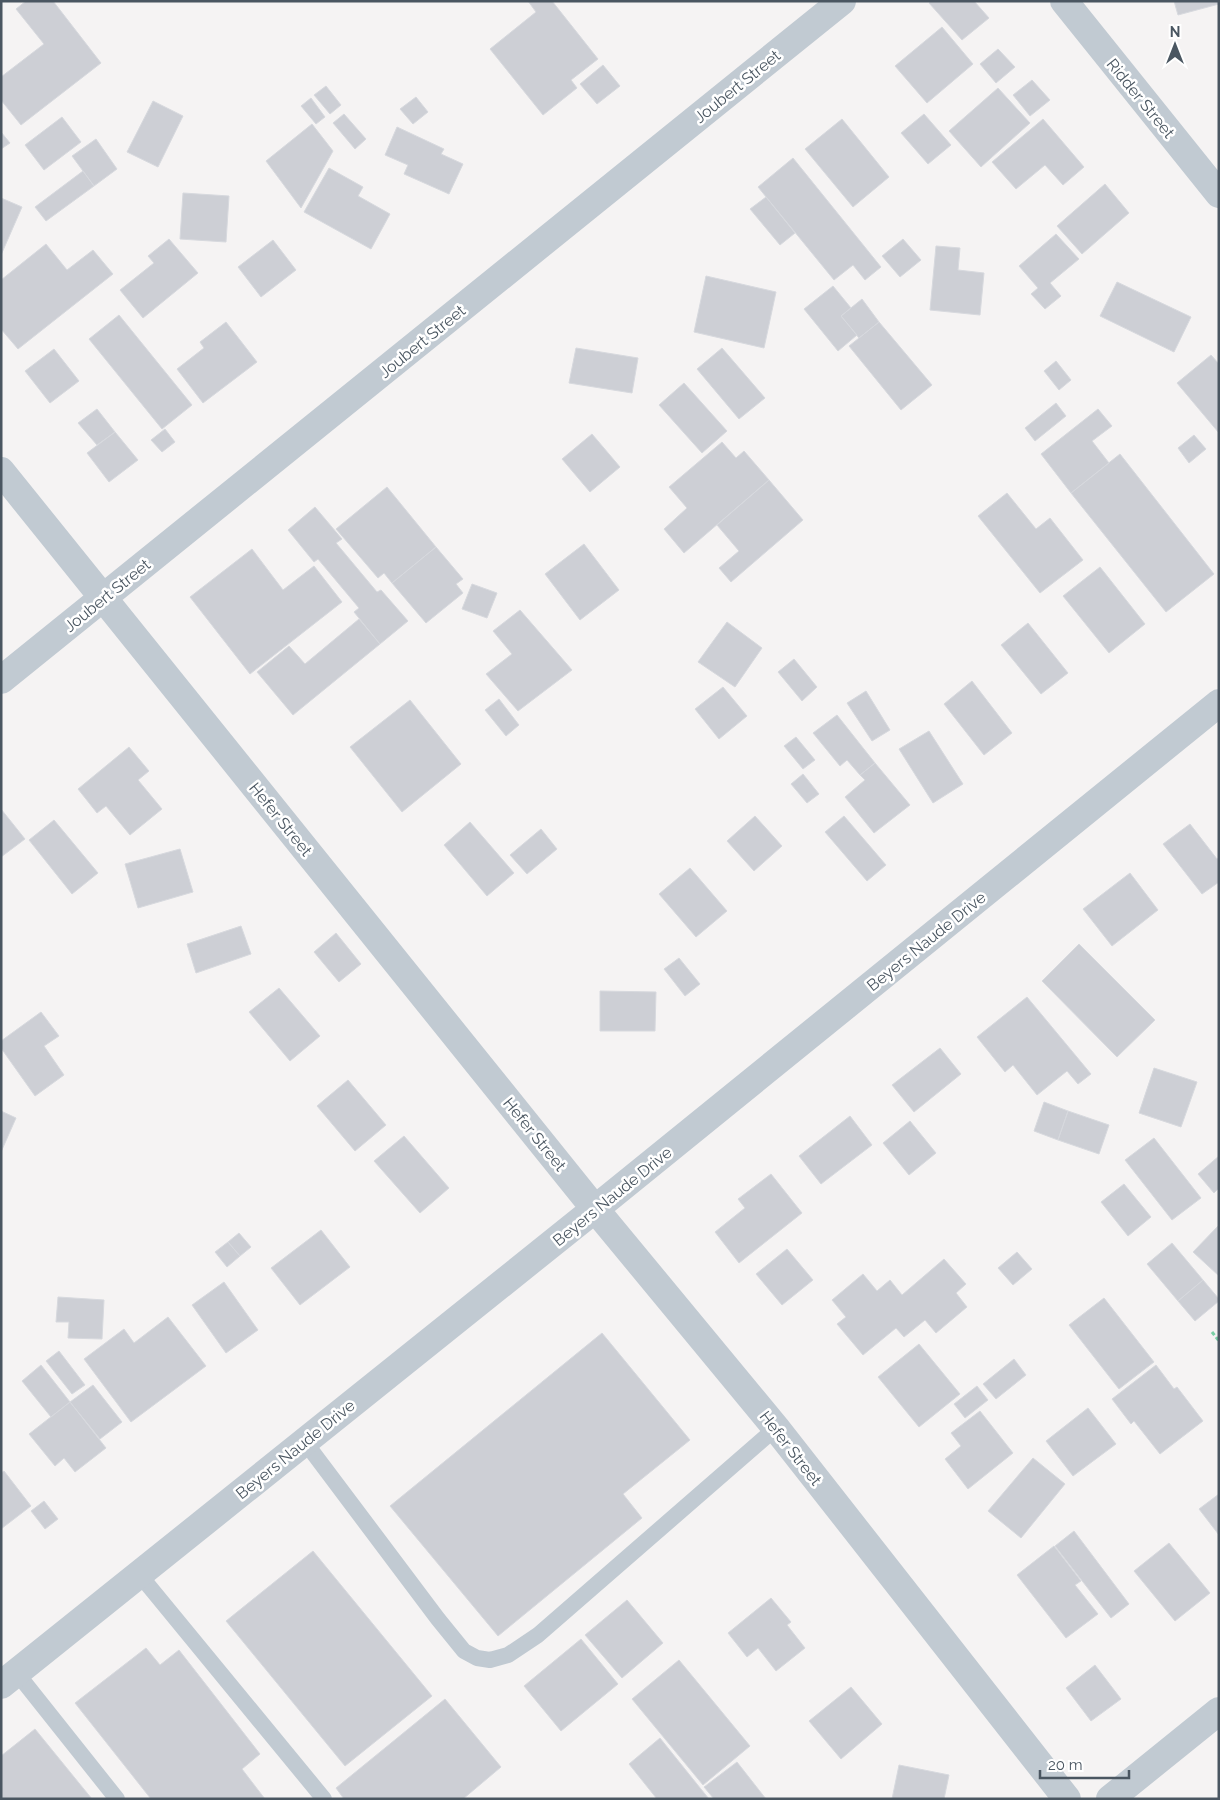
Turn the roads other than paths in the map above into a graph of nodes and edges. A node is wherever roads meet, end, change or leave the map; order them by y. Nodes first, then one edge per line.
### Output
1 (842, 1) edge
2 (1064, 1) edge
3 (1219, 194) edge
4 (1, 471) edge
5 (104, 598) junction
6 (1, 680) edge
7 (1219, 703) edge
8 (595, 1210) junction
9 (776, 1428) junction
10 (305, 1442) junction
11 (139, 1574) junction
12 (9, 1679) edge
13 (1219, 1711) edge
14 (117, 1799) edge
15 (324, 1799) edge
16 (1067, 1799) edge
17 (1110, 1799) edge

1 - 5 street, Joubert Street
2 - 3 street, Ridder Street
4 - 5 street, Hefer Street
5 - 6 street, Joubert Street
5 - 8 street, Hefer Street
7 - 8 street, Beyers Naude Drive
8 - 9 street, Hefer Street
8 - 10 street, Beyers Naude Drive
9 - 10 lane
9 - 16 street, Hefer Street
10 - 11 street, Beyers Naude Drive
11 - 12 street, Beyers Naude Drive
11 - 15 lane
12 - 14 lane
13 - 17 street

